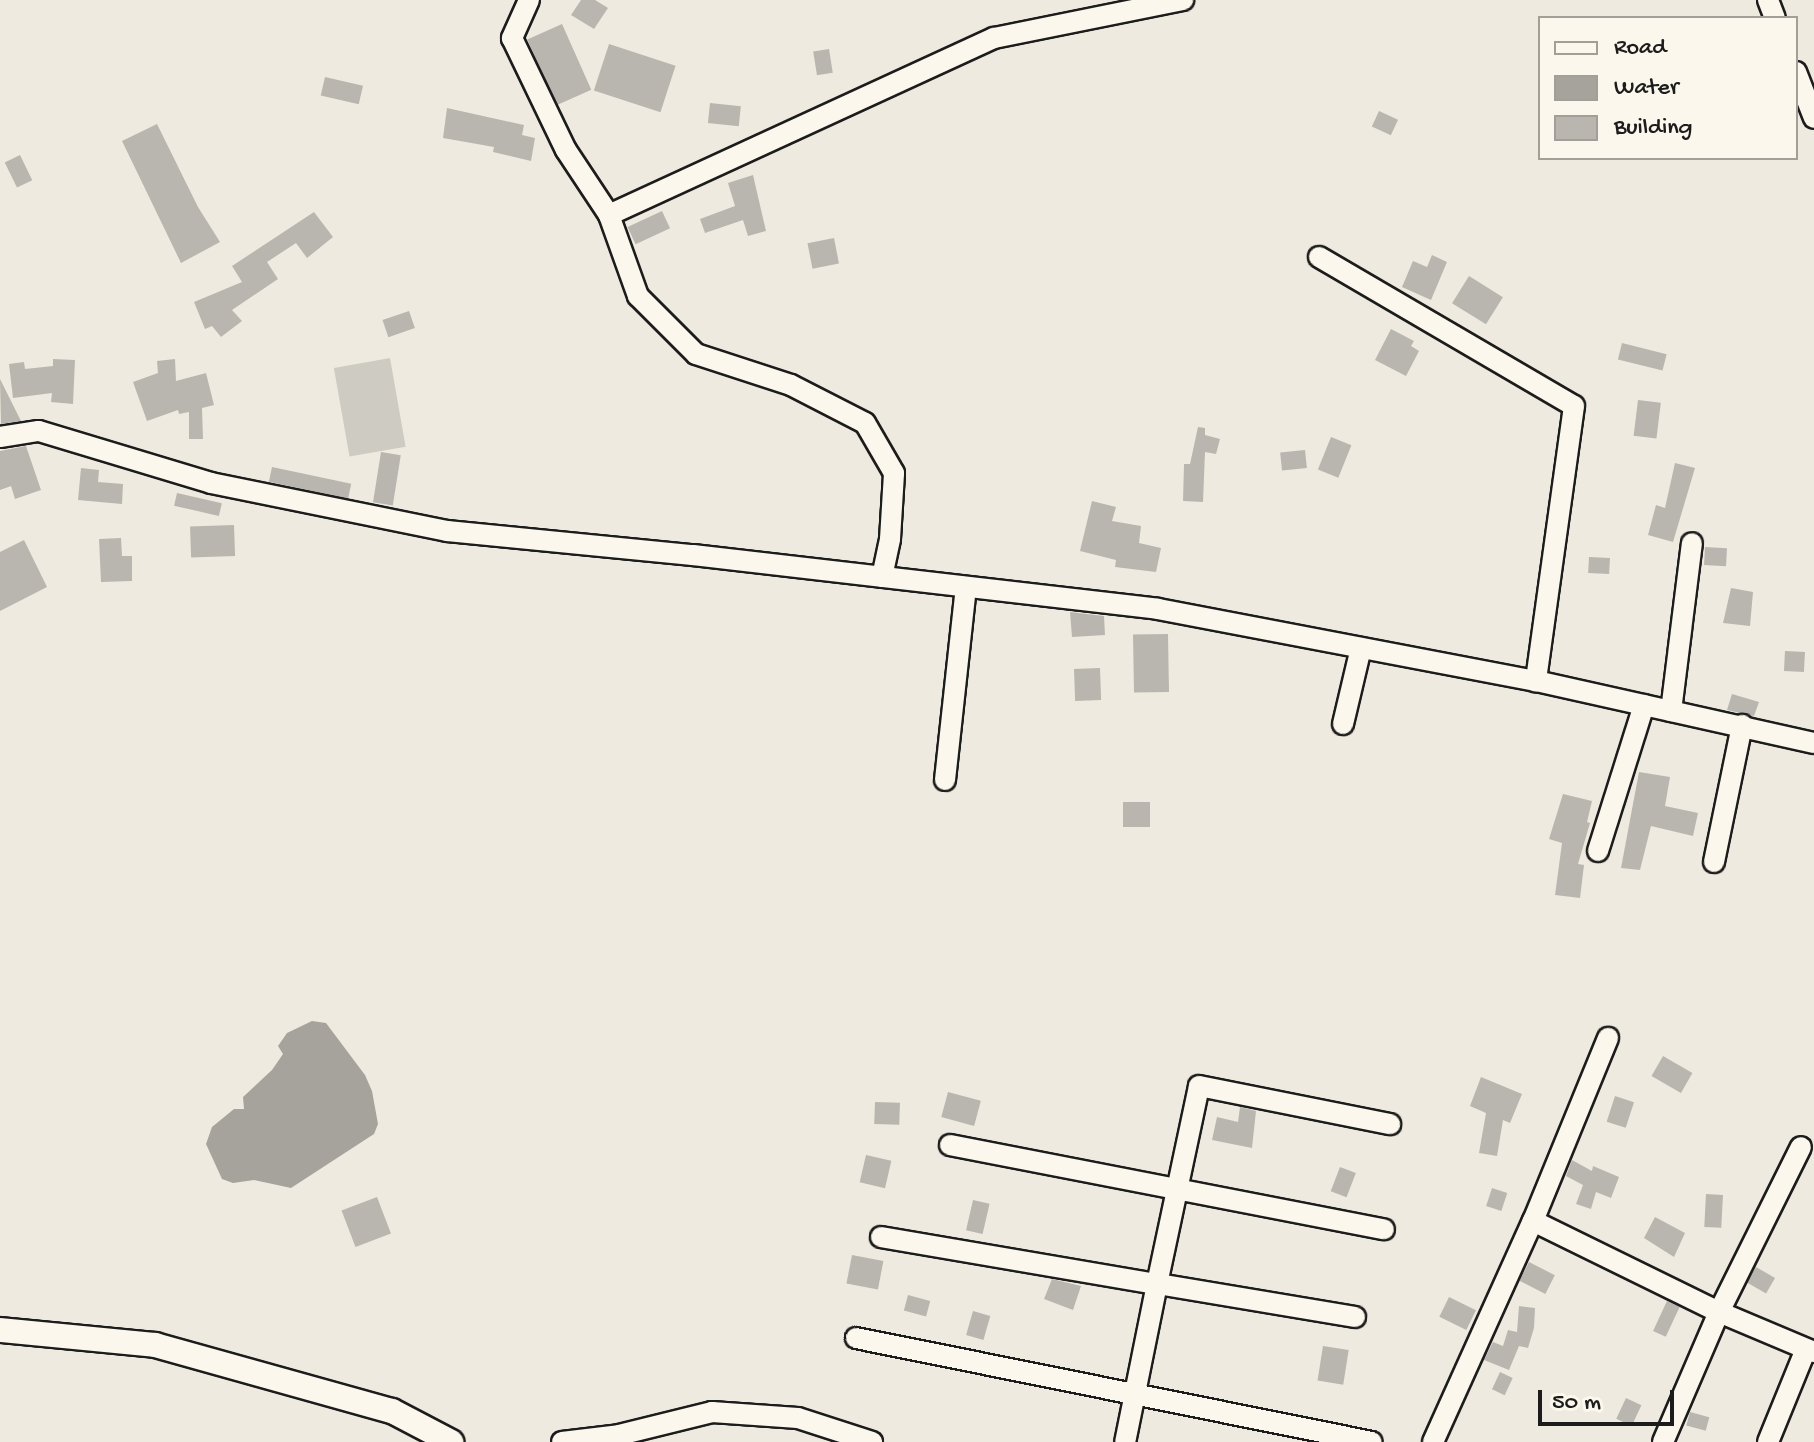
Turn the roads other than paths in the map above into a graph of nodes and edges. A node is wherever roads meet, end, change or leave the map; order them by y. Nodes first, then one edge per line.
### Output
1 (529, 0) edge
2 (1183, 0) edge
3 (1798, 77) edge
4 (1814, 118) edge
5 (609, 215) junction
6 (1319, 257) dead end
7 (0, 437) edge
8 (1692, 543) dead end
9 (882, 577) junction
10 (966, 587) junction
11 (1361, 648) junction
12 (1536, 681) junction
13 (1644, 705) junction
14 (1671, 711) junction
15 (1343, 724) dead end
16 (1742, 725) junction
17 (1814, 743) edge
18 (945, 780) dead end
19 (1598, 851) dead end
20 (1714, 862) dead end
21 (1608, 1038) dead end
22 (1390, 1124) dead end
23 (950, 1145) dead end
24 (1801, 1147) dead end
25 (1177, 1189) junction
26 (1533, 1221) junction
27 (1384, 1229) dead end
28 (881, 1237) dead end
29 (1157, 1284) junction
30 (1719, 1312) junction
31 (1355, 1317) dead end
32 (0, 1330) edge
33 (856, 1338) dead end
34 (1810, 1351) edge
35 (1134, 1396) junction
36 (451, 1442) edge
37 (562, 1442) edge
38 (872, 1442) edge
39 (1125, 1442) edge
40 (1372, 1442) edge
41 (1433, 1442) edge
42 (1663, 1442) edge
43 (1768, 1442) edge

1 - 5 street
2 - 5 street
3 - 4 street
5 - 9 street
6 - 12 street
7 - 9 street
8 - 14 street
9 - 10 street
10 - 11 street
10 - 18 street
11 - 12 street
11 - 15 street
12 - 13 street
13 - 14 street
13 - 19 street
14 - 16 street
16 - 17 street
16 - 20 street
21 - 26 street
22 - 25 street
23 - 25 street
24 - 30 street
25 - 27 street
25 - 29 street
26 - 30 street
26 - 41 street
28 - 29 street
29 - 31 street
29 - 35 street
30 - 34 street
30 - 42 street
32 - 36 street
33 - 35 street
34 - 43 street
35 - 39 street
35 - 40 street
37 - 38 street

